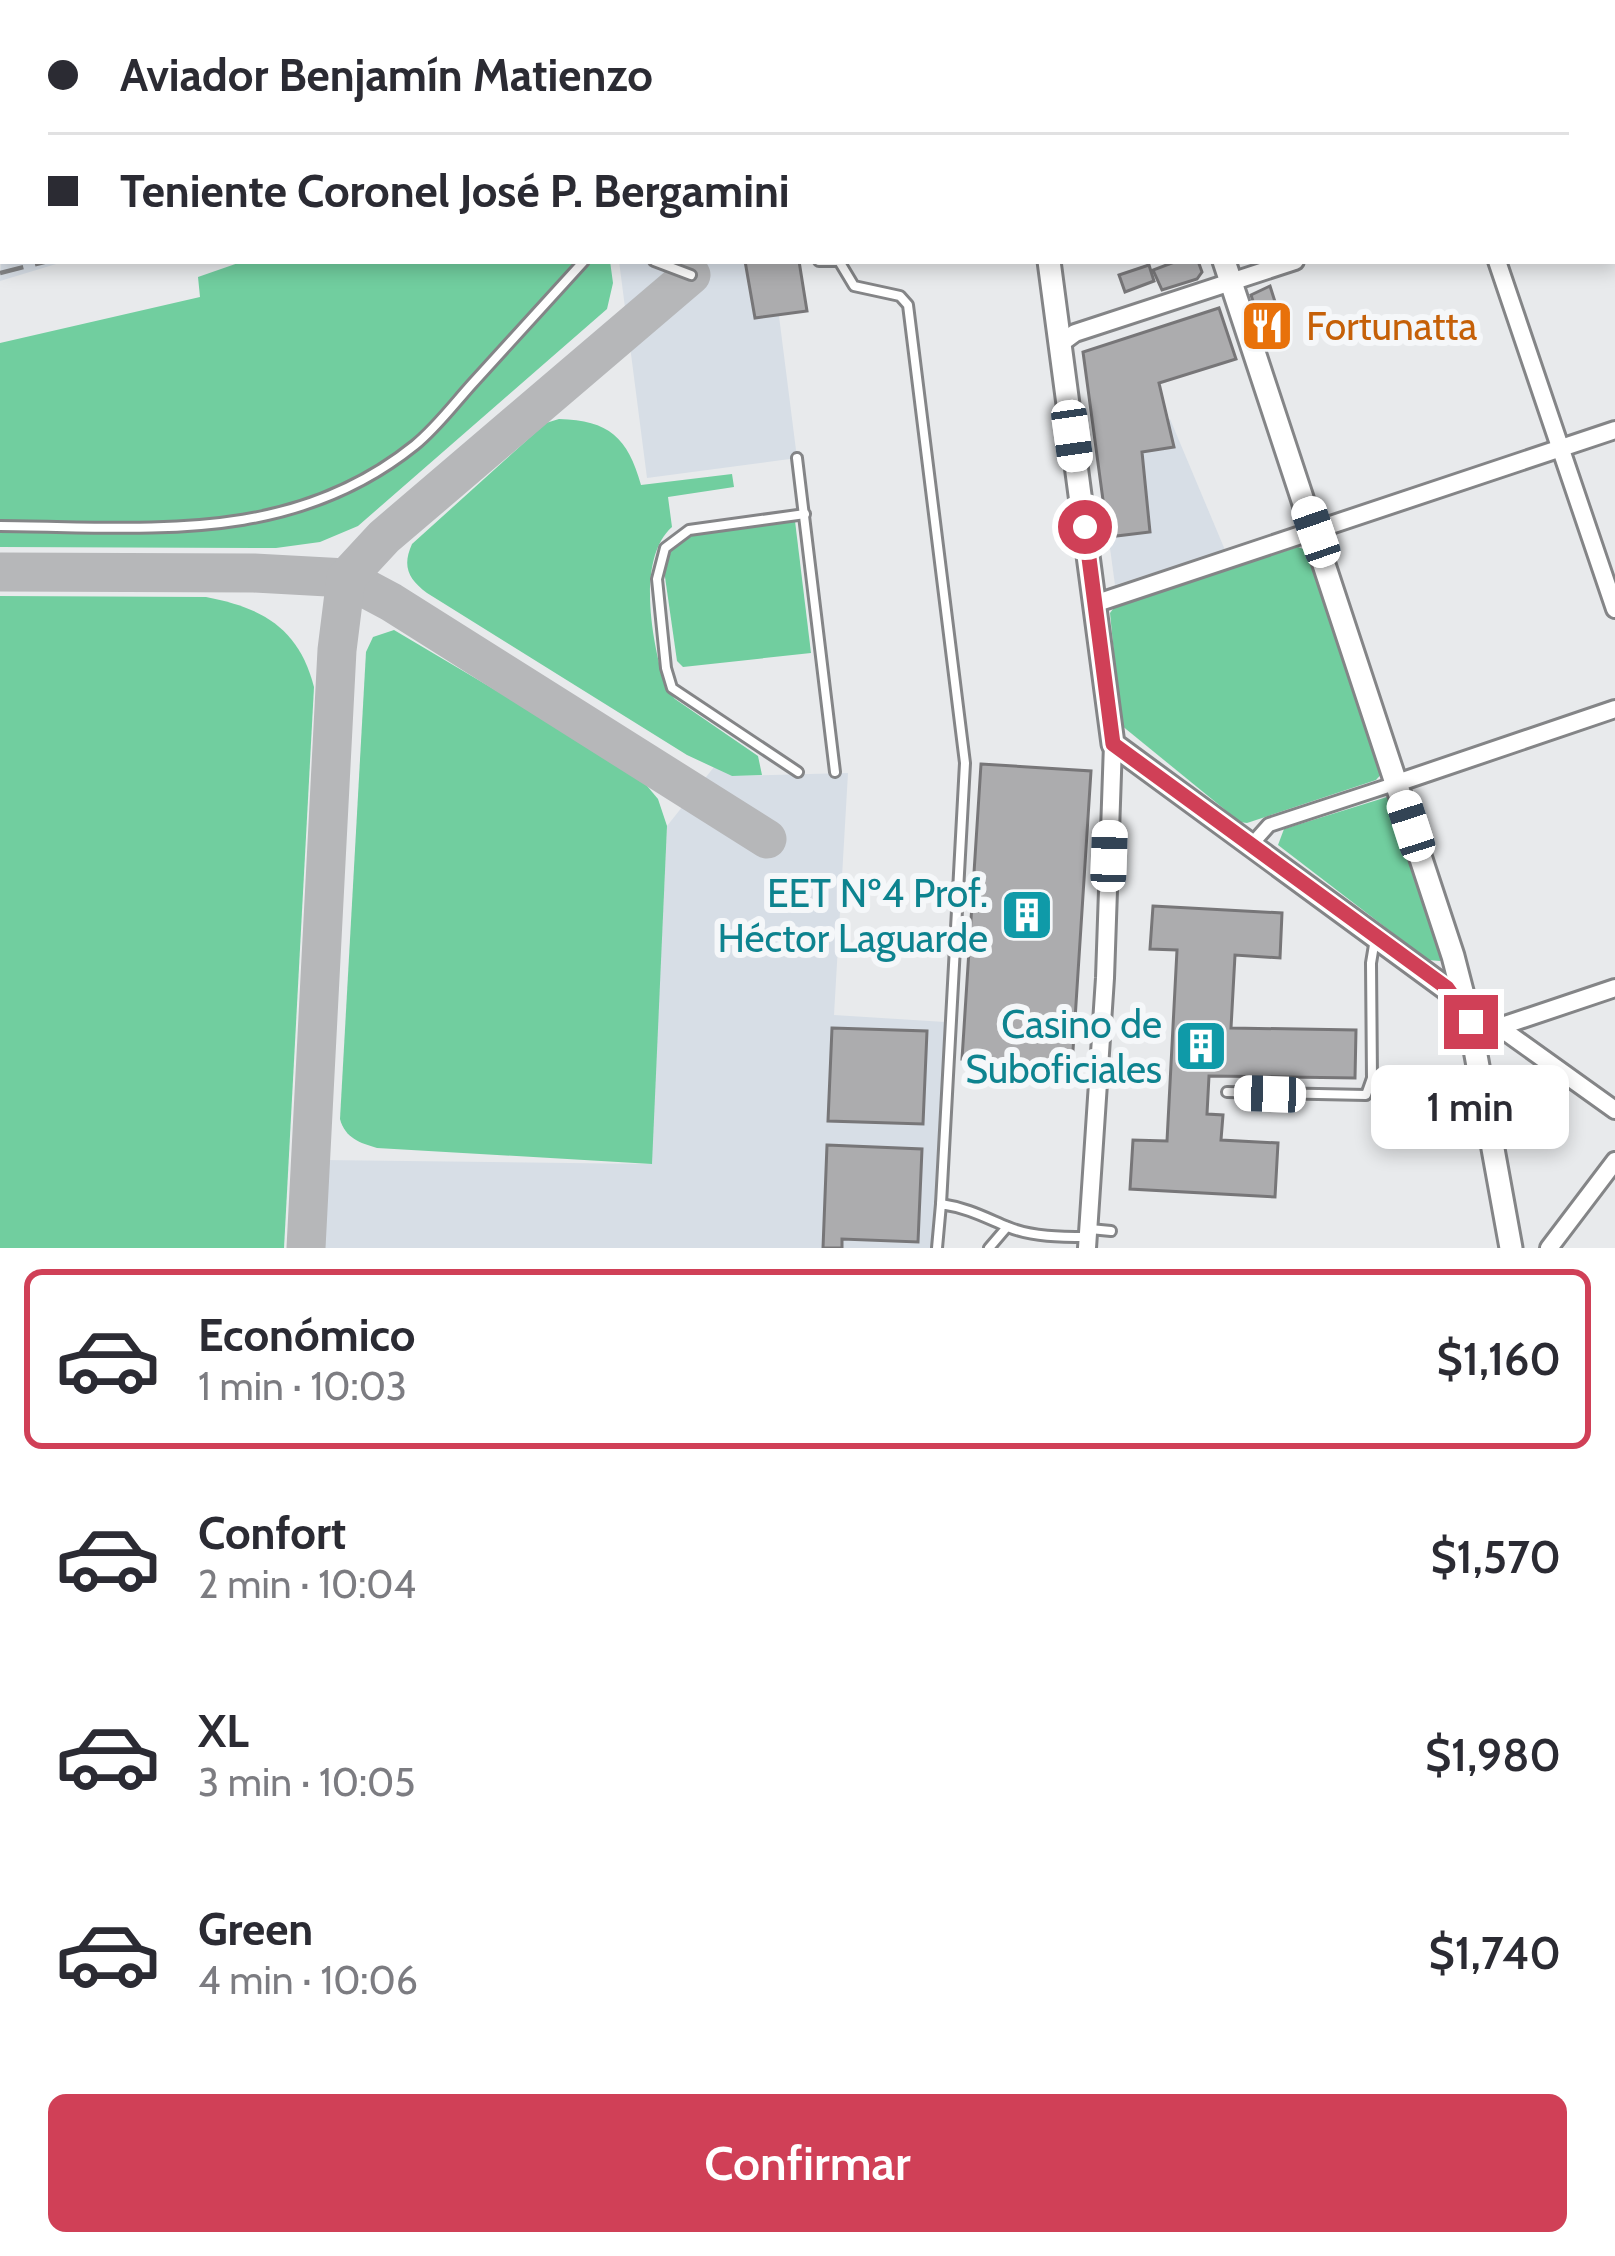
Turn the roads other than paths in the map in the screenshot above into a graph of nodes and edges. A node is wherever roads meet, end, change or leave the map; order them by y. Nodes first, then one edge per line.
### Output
1 (581, 264) edge
2 (663, 264) edge
3 (839, 264) edge
4 (1049, 264) edge
5 (1276, 264) edge
6 (1498, 264) edge
7 (1227, 272) edge
8 (691, 274) dead end
9 (1060, 344) junction
10 (1615, 430) edge
11 (1561, 448) junction
12 (797, 458) dead end
13 (805, 514) junction
14 (0, 526) edge
15 (1316, 532) junction
16 (1094, 604) junction
17 (1615, 609) edge
18 (1615, 709) edge
19 (1113, 744) junction
20 (798, 772) dead end
21 (835, 772) dead end
22 (1397, 782) junction
23 (1253, 843) junction
24 (1376, 938) junction
25 (1615, 988) edge
26 (1471, 1022) junction
27 (1498, 1028) junction
28 (1227, 1092) dead end
29 (1615, 1111) edge
30 (1615, 1161) edge
31 (941, 1204) junction
32 (1007, 1227) junction
33 (1112, 1231) dead end
34 (1088, 1238) edge
35 (937, 1248) edge
36 (988, 1248) edge
37 (1511, 1248) edge
38 (1549, 1248) edge

1 - 14 lane
2 - 8 lane
3 - 31 lane
4 - 9 street
5 - 7 street
6 - 11 street
7 - 9 street
7 - 15 street
9 - 16 street
10 - 11 street
11 - 15 street
11 - 17 street
12 - 13 lane
13 - 20 lane
13 - 21 lane
15 - 16 street
15 - 22 street
16 - 19 street
18 - 22 street
19 - 23 street
19 - 34 street
22 - 23 street
22 - 26 street
23 - 24 street
24 - 26 street
24 - 28 lane
25 - 27 street
26 - 27 street
26 - 37 street
27 - 29 street
30 - 38 street
31 - 32 lane
31 - 35 lane
32 - 34 lane
32 - 36 lane
33 - 34 lane

